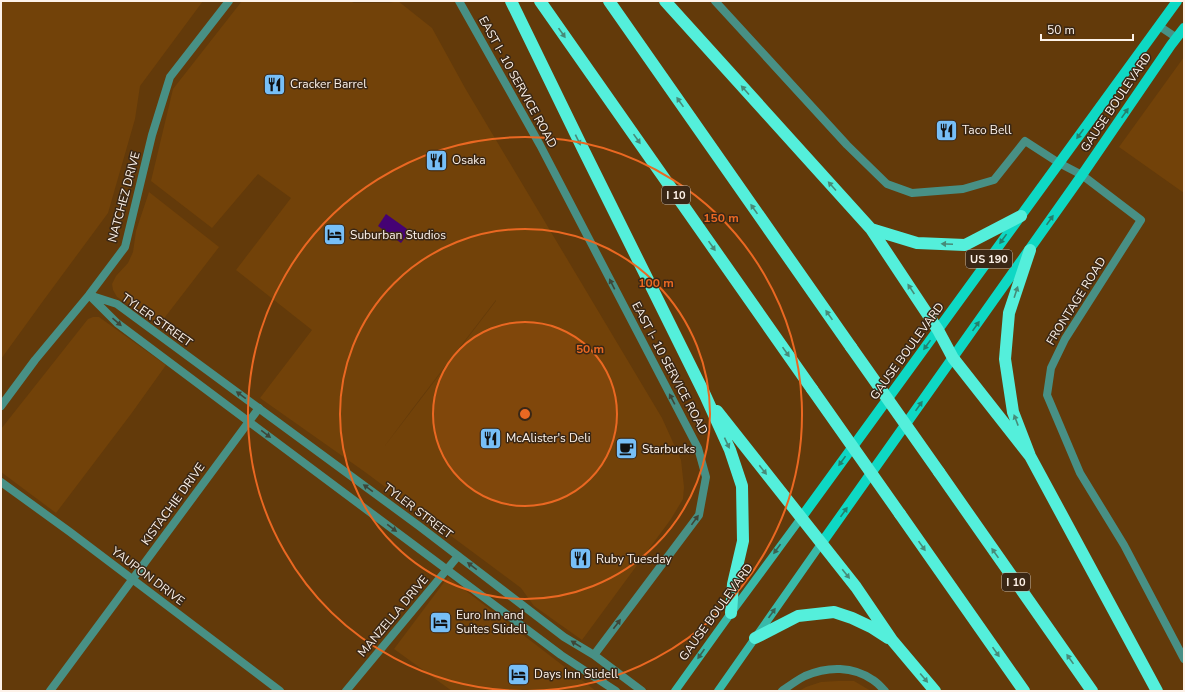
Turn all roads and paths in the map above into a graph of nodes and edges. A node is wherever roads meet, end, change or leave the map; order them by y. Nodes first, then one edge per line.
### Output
1 (229, 1) edge
2 (459, 1) edge
3 (512, 1) edge
4 (540, 1) edge
5 (609, 1) edge
6 (665, 1) edge
7 (715, 1) edge
8 (1177, 1) edge
9 (1159, 26) junction
10 (1184, 28) edge
11 (1177, 38) junction
12 (1059, 163) junction
13 (1082, 176) junction
14 (1020, 216) junction
15 (871, 229) junction
16 (1030, 250) junction
17 (89, 295) junction
18 (938, 330) junction
19 (953, 358) junction
20 (705, 395) junction
21 (1, 406) edge
22 (259, 408) junction
23 (249, 421) junction
24 (1030, 456) junction
25 (1, 482) edge
26 (800, 518) junction
27 (821, 544) junction
28 (458, 556) junction
29 (447, 569) junction
30 (132, 580) junction
31 (731, 613) junction
32 (755, 638) junction
33 (892, 640) junction
34 (594, 655) junction
35 (1184, 659) edge
36 (50, 691) edge
37 (280, 691) edge
38 (346, 691) edge
39 (616, 691) edge
40 (642, 691) edge
41 (676, 691) edge
42 (718, 691) edge
43 (782, 691) edge
44 (884, 691) edge
45 (935, 691) edge
46 (1024, 691) edge
47 (1092, 691) edge
48 (1157, 691) edge

1 - 17 street, NATCHEZ DRIVE
34 -> 2 street, EAST I- 10 SERVICE ROAD
3 -> 20 highway
4 -> 46 highway, I 10, bridge
47 -> 5 highway, I 10, bridge
15 -> 6 highway
7 - 12 street, FRONTAGE ROAD
8 - 9 main road, GAUSE BOULEVARD / US 190
9 - 11 street
9 -> 12 main road, GAUSE BOULEVARD / US 190
10 - 11 main road, GAUSE BOULEVARD / US 190
13 -> 11 main road, GAUSE BOULEVARD / US 190
12 - 13 street, FRONTAGE ROAD
12 - 14 main road, GAUSE BOULEVARD / US 190
16 -> 13 main road, GAUSE BOULEVARD / US 190
13 - 35 street, FRONTAGE ROAD
14 -> 15 highway
14 -> 18 main road, GAUSE BOULEVARD / US 190
18 -> 15 highway
19 -> 16 main road, GAUSE BOULEVARD / US 190
24 -> 16 highway
17 - 21 street, NATCHEZ DRIVE
22 -> 17 street, TYLER STREET
17 -> 23 street, TYLER STREET
18 - 19 highway
18 -> 26 main road, GAUSE BOULEVARD / US 190
19 - 24 highway
27 -> 19 main road, GAUSE BOULEVARD / US 190
20 -> 26 highway
20 -> 31 highway
22 - 23 street, KISTACHIE DRIVE
28 -> 22 street, TYLER STREET
23 -> 29 street, TYLER STREET
23 - 30 street, KISTACHIE DRIVE
24 - 48 highway
25 - 30 street, YAUPON DRIVE
26 - 27 highway
26 -> 31 main road, GAUSE BOULEVARD / US 190
32 -> 27 main road, GAUSE BOULEVARD / US 190
27 -> 33 highway
28 - 29 street, MANZELLA DRIVE
34 -> 28 street, TYLER STREET
29 - 38 street, MANZELLA DRIVE
29 - 39 street, TYLER STREET
30 - 36 street, KISTACHIE DRIVE
30 - 37 street, YAUPON DRIVE
31 -> 41 main road, GAUSE BOULEVARD / US 190
32 - 33 highway
32 - 42 main road, GAUSE BOULEVARD / US 190
33 -> 45 highway
34 - 40 street, TYLER STREET
43 - 44 street

